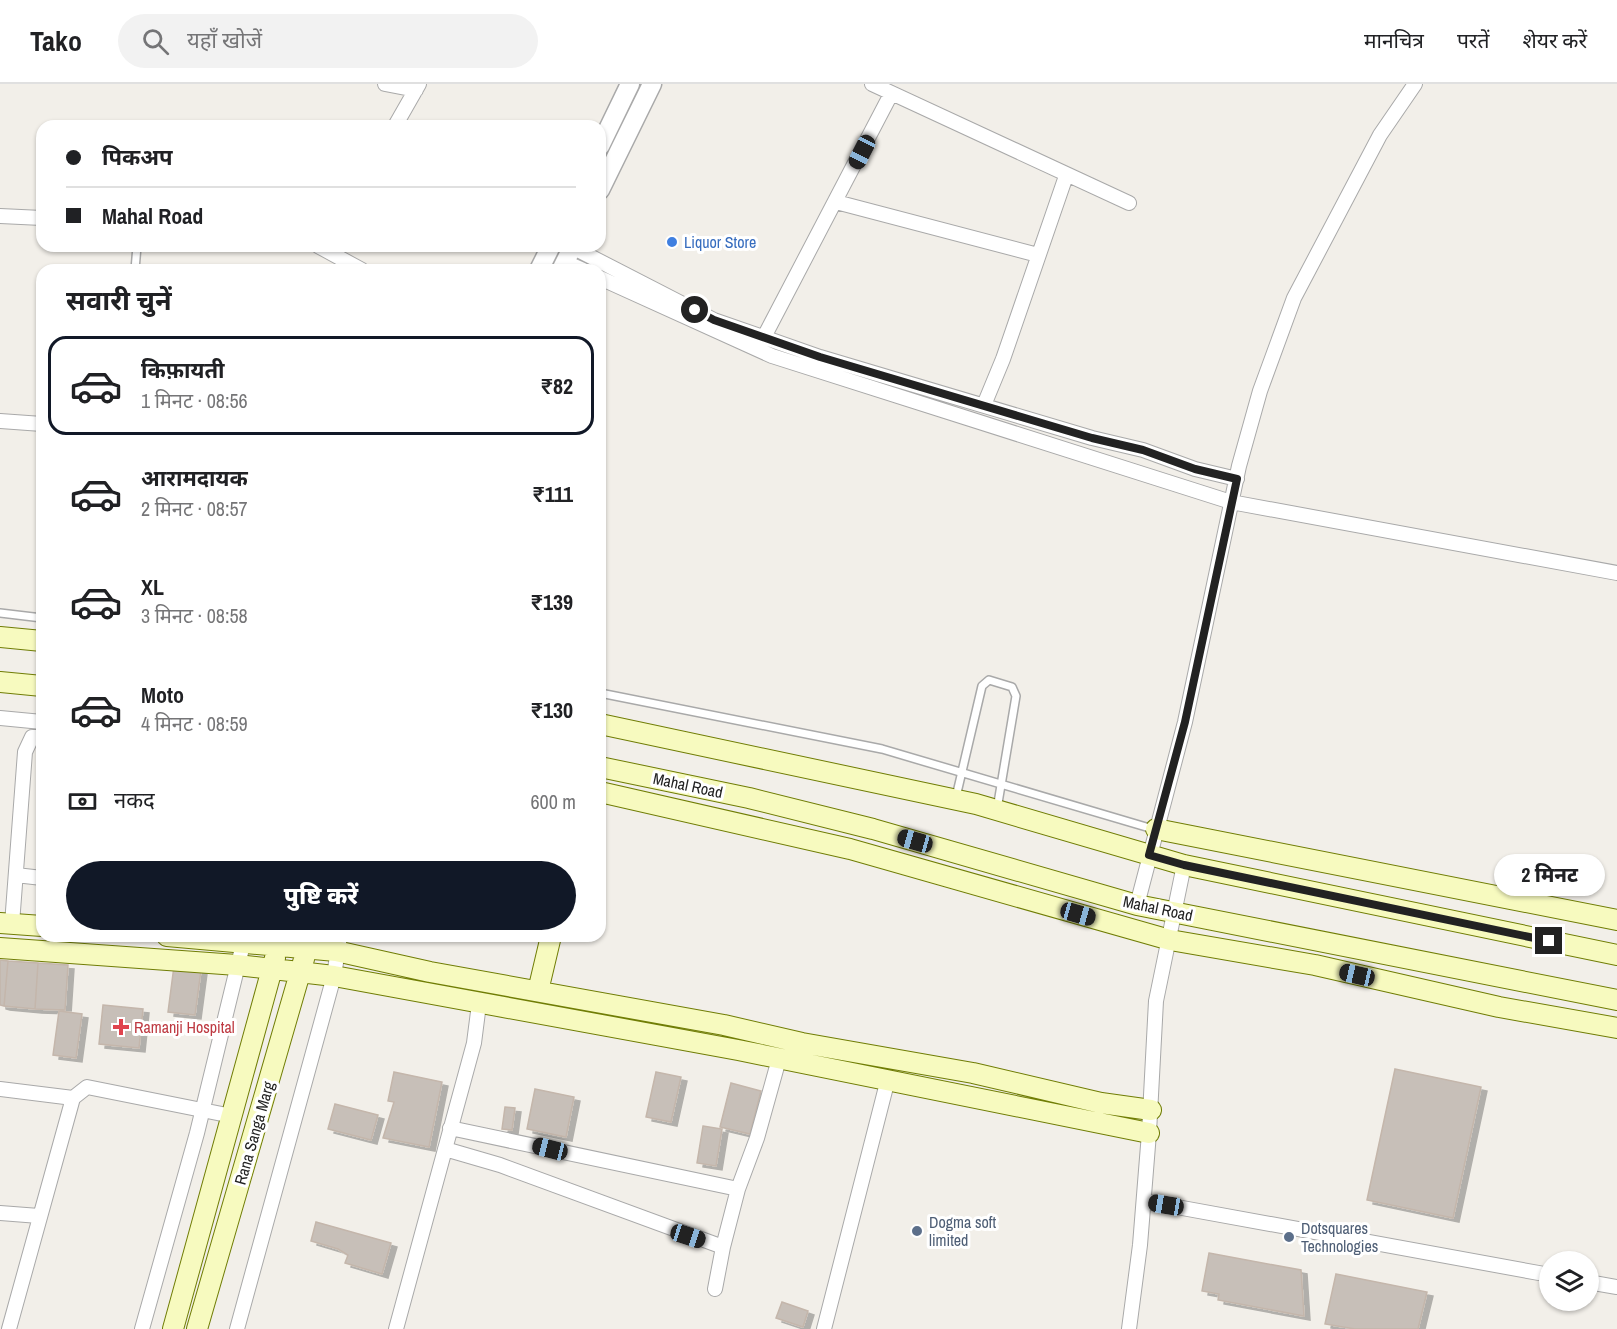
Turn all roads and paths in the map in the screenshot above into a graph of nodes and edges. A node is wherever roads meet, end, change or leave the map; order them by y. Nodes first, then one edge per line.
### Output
1 (384, 84) edge
2 (630, 84) edge
3 (652, 84) edge
4 (872, 84) edge
5 (1415, 84) edge
6 (418, 87) edge
7 (891, 94) junction
8 (399, 120) edge
9 (606, 134) edge
10 (1066, 176) junction
11 (606, 178) edge
12 (836, 202) junction
13 (1129, 203) dead end
14 (0, 216) edge
15 (36, 218) edge
16 (333, 252) edge
17 (1038, 255) junction
18 (568, 256) edge
19 (352, 264) edge
20 (586, 264) edge
21 (606, 273) edge
22 (606, 281) edge
23 (765, 337) junction
24 (984, 405) junction
25 (0, 421) edge
26 (36, 424) edge
27 (1237, 479) junction
28 (1231, 502) junction
29 (1617, 573) edge
30 (0, 613) edge
31 (36, 617) edge
32 (0, 637) edge
33 (36, 640) edge
34 (0, 682) edge
35 (36, 685) edge
36 (606, 694) edge
37 (0, 718) edge
38 (36, 721) edge
39 (606, 725) edge
40 (36, 738) edge
41 (606, 768) edge
42 (964, 773) junction
43 (1001, 785) junction
44 (715, 791) junction
45 (606, 793) edge
46 (956, 800) junction
47 (996, 810) junction
48 (709, 817) junction
49 (1156, 829) junction
50 (1149, 855) junction
51 (1184, 865) junction
52 (16, 875) junction
53 (36, 877) edge
54 (1137, 905) junction
55 (1174, 912) junction
56 (1617, 920) edge
57 (6, 924) edge
58 (36, 926) edge
59 (1170, 940) junction
60 (243, 942) edge
61 (279, 942) edge
62 (308, 942) edge
63 (550, 942) edge
64 (338, 944) edge
65 (0, 948) edge
66 (1617, 956) edge
67 (237, 965) junction
68 (272, 969) junction
69 (301, 972) junction
70 (334, 976) junction
71 (538, 991) junction
72 (1617, 1000) edge
73 (479, 1004) junction
74 (1617, 1028) edge
75 (779, 1059) junction
76 (888, 1079) junction
77 (0, 1089) edge
78 (74, 1098) junction
79 (203, 1110) junction
80 (1151, 1110) junction
81 (232, 1116) junction
82 (450, 1128) junction
83 (1149, 1133) junction
84 (445, 1149) junction
85 (738, 1189) junction
86 (1144, 1201) junction
87 (0, 1212) edge
88 (39, 1216) junction
89 (723, 1247) junction
90 (1539, 1273) edge
91 (1599, 1284) edge
92 (1617, 1287) edge
93 (716, 1289) dead end
94 (9, 1329) edge
95 (142, 1329) edge
96 (173, 1329) edge
97 (197, 1329) edge
98 (237, 1329) edge
99 (396, 1329) edge
100 (824, 1329) edge
101 (1129, 1329) edge

1 - 6 street
2 - 9 street
3 - 11 street
4 - 7 street
5 - 27 street
6 - 8 street
7 - 10 street
7 - 12 street
10 - 13 street
10 - 17 street
12 - 17 street
12 - 23 street
14 - 15 street
16 - 19 street
17 - 24 street
18 - 20 street
21 - 23 street
22 - 28 street
23 - 24 street
24 - 27 street
25 - 26 street
27 - 28 street
28 - 29 street
28 - 49 street
30 - 31 lane
32 - 33 main road
34 - 35 main road
36 - 42 lane
37 - 38 street
39 - 46 main road
40 - 52 street
41 - 44 main road, Mahal Road
42 - 43 lane
42 - 43 lane
42 - 46 lane
43 - 47 lane
43 - 49 lane
44 - 48 main road
44 - 54 main road, Mahal Road
45 - 48 main road
46 - 47 main road
47 - 50 main road
48 - 59 main road
49 - 50 street
49 - 56 main road
50 - 51 main road
50 - 54 street
51 - 55 street
51 - 66 main road
52 - 53 street
52 - 57 street
54 - 55 main road, Mahal Road
55 - 59 street
55 - 72 main road, Mahal Road
57 - 58 main road
59 - 74 main road
59 - 80 street
60 - 67 street
61 - 68 main road, Rana Sanga Marg
62 - 64 main road
62 - 69 main road, Rana Sanga Marg
63 - 71 main road
64 - 70 street
64 - 71 main road
65 - 67 main road
67 - 68 main road
67 - 79 street
68 - 69 main road
68 - 81 main road, Rana Sanga Marg
69 - 70 main road
69 - 97 main road, Rana Sanga Marg
70 - 73 main road
70 - 98 street
71 - 80 main road
73 - 75 main road
73 - 82 street
75 - 76 main road
75 - 85 street
76 - 83 main road
76 - 100 street
77 - 78 street
78 - 79 street
78 - 88 street
79 - 81 street
79 - 95 street
80 - 83 street
81 - 96 main road, Rana Sanga Marg
82 - 84 street
82 - 85 street
83 - 86 street
84 - 89 street
84 - 99 street
85 - 89 street
86 - 90 street
86 - 101 street
87 - 88 street
88 - 94 street
89 - 93 street
91 - 92 street

